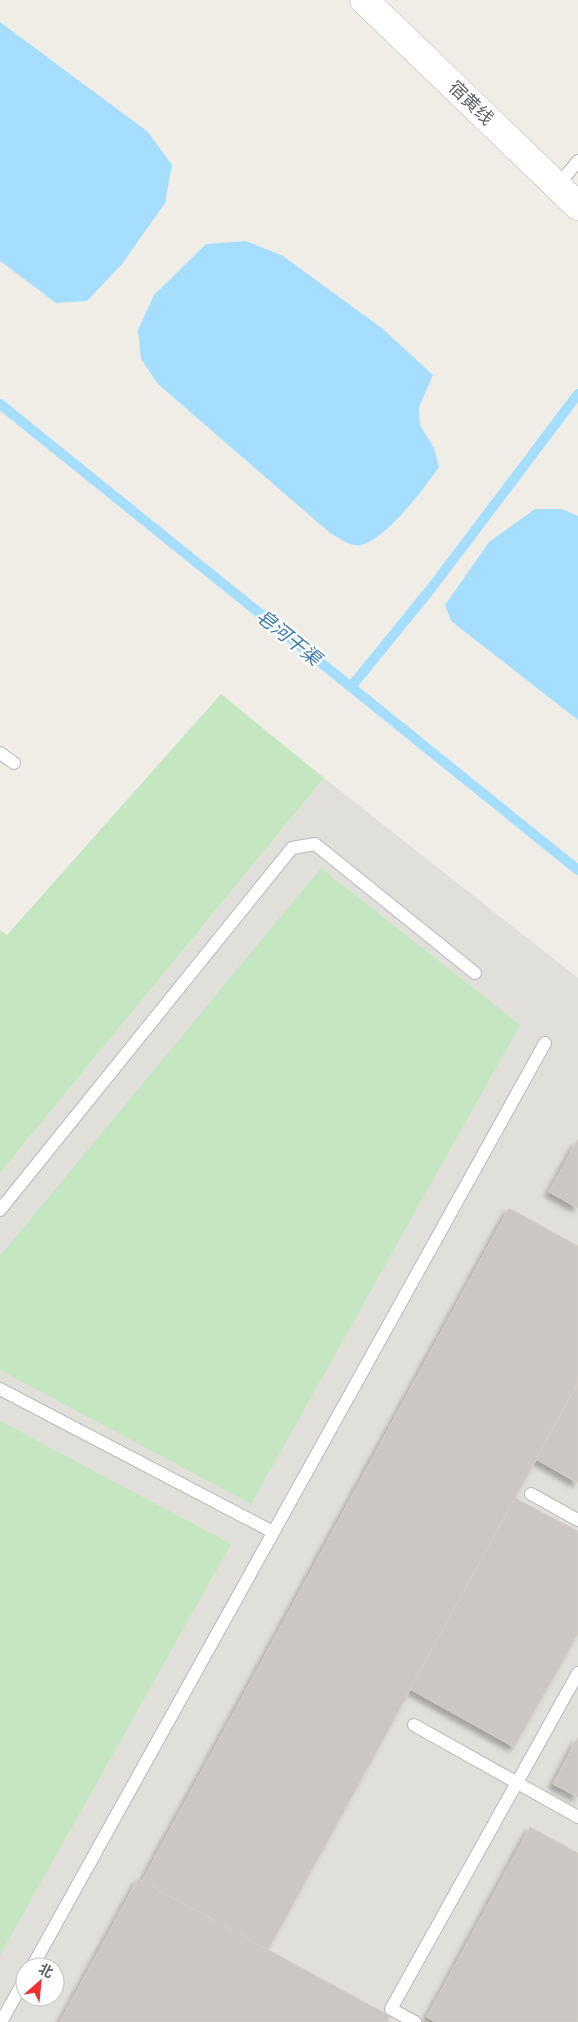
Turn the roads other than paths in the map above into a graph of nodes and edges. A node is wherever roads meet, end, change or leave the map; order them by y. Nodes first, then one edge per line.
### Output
1 (364, 0) edge
2 (578, 161) edge
3 (557, 186) junction
4 (578, 206) edge
5 (0, 753) edge
6 (14, 763) dead end
7 (475, 973) dead end
8 (545, 1042) dead end
9 (0, 1210) edge
10 (0, 1389) edge
11 (532, 1494) dead end
12 (578, 1520) edge
13 (273, 1532) junction
14 (578, 1673) edge
15 (414, 1725) dead end
16 (517, 1783) junction
17 (578, 1817) edge
18 (38, 1957) edge
19 (15, 1997) edge
20 (407, 2020) edge
21 (1, 2022) edge

1 - 3 main road, 宿黄线
2 - 3 lane
3 - 4 main road, 宿黄线
5 - 6 lane
7 - 9 lane
8 - 13 lane
10 - 13 lane
11 - 12 lane
13 - 18 lane
14 - 16 lane
15 - 16 lane
16 - 17 lane
16 - 20 lane
19 - 21 lane

